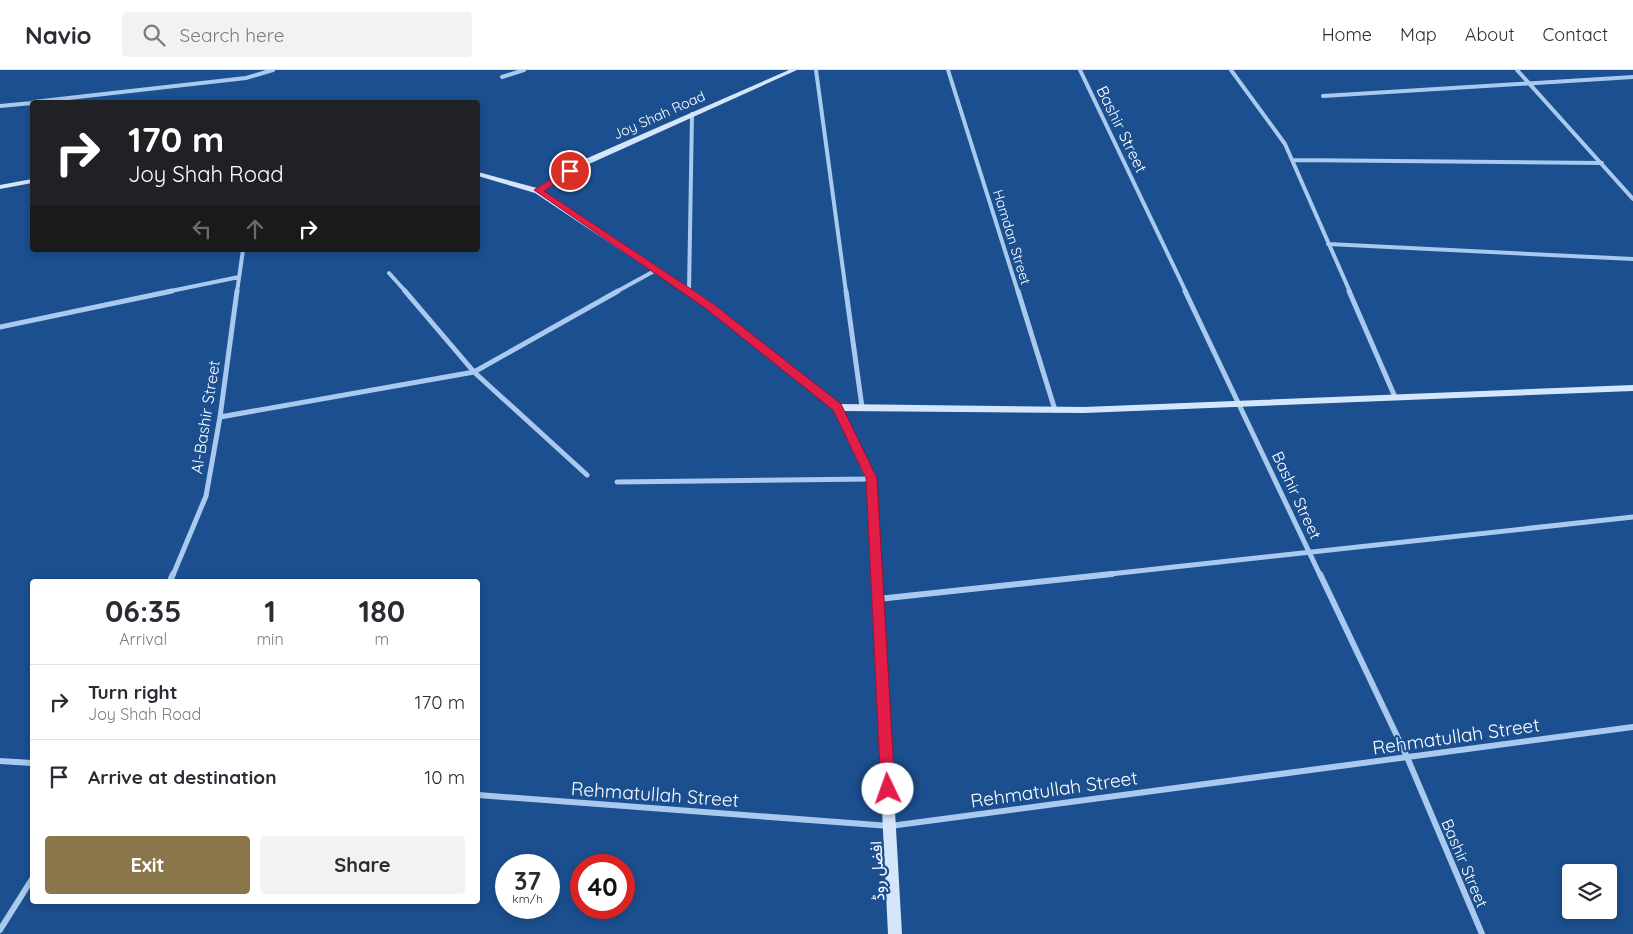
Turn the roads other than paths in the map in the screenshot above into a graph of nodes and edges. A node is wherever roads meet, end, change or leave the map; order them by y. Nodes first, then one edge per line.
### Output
1 (273, 70) edge
2 (524, 70) edge
3 (794, 70) edge
4 (816, 70) edge
5 (948, 70) edge
6 (1080, 70) edge
7 (1231, 70) edge
8 (1517, 70) edge
9 (1633, 77) edge
10 (502, 78) dead end
11 (1530, 83) junction
12 (1323, 96) dead end
13 (51, 100) edge
14 (30, 102) edge
15 (0, 106) edge
16 (692, 114) junction
17 (1292, 160) junction
18 (1602, 163) junction
19 (480, 175) edge
20 (30, 181) edge
21 (0, 187) edge
22 (538, 190) junction
23 (1633, 199) edge
24 (1328, 244) junction
25 (243, 252) edge
26 (1633, 259) edge
27 (656, 270) junction
28 (389, 273) dead end
29 (239, 277) junction
30 (689, 292) junction
31 (0, 326) edge
32 (474, 372) junction
33 (1633, 388) edge
34 (1394, 397) junction
35 (1240, 403) junction
36 (837, 407) junction
37 (862, 407) junction
38 (1055, 410) junction
39 (220, 417) junction
40 (587, 475) dead end
41 (871, 478) junction
42 (617, 482) dead end
43 (1633, 517) edge
44 (1310, 552) junction
45 (171, 579) edge
46 (878, 599) junction
47 (1633, 727) edge
48 (1407, 757) junction
49 (0, 761) edge
50 (30, 763) edge
51 (480, 795) edge
52 (890, 826) junction
53 (30, 882) edge
54 (0, 930) edge
55 (895, 934) edge
56 (1482, 934) edge

1 - 13 street
2 - 10 street
3 - 16 street, Joy Shah Road
4 - 37 street
5 - 38 street, Hamdan Street
6 - 35 street, Bashir Street
7 - 17 street
8 - 11 street
9 - 11 street
11 - 12 street
11 - 18 street
14 - 15 street
16 - 22 street, Joy Shah Road
16 - 30 street
17 - 18 street
17 - 24 street
18 - 23 street
19 - 22 street, افضل روڈ
20 - 21 street
22 - 27 street, افضل روڈ
24 - 26 street
24 - 34 street
25 - 29 street, Al-Bashir Street
27 - 30 street, افضل روڈ
27 - 32 street
28 - 32 street
29 - 31 street
29 - 39 street, Al-Bashir Street
30 - 36 street, افضل روڈ
32 - 39 street
32 - 40 street
33 - 34 street
34 - 35 street
35 - 38 street
35 - 44 street, Bashir Street
36 - 37 street
36 - 41 street, افضل روڈ
37 - 38 street
39 - 45 street, Al-Bashir Street
41 - 42 street
41 - 46 street, افضل روڈ
43 - 44 street
44 - 46 street
44 - 48 street, Bashir Street
46 - 52 street, افضل روڈ
47 - 48 street, Rehmatullah Street
48 - 52 street, Rehmatullah Street
48 - 56 street, Bashir Street
49 - 50 street
51 - 52 street, Rehmatullah Street
52 - 55 street, افضل روڈ
53 - 54 street

